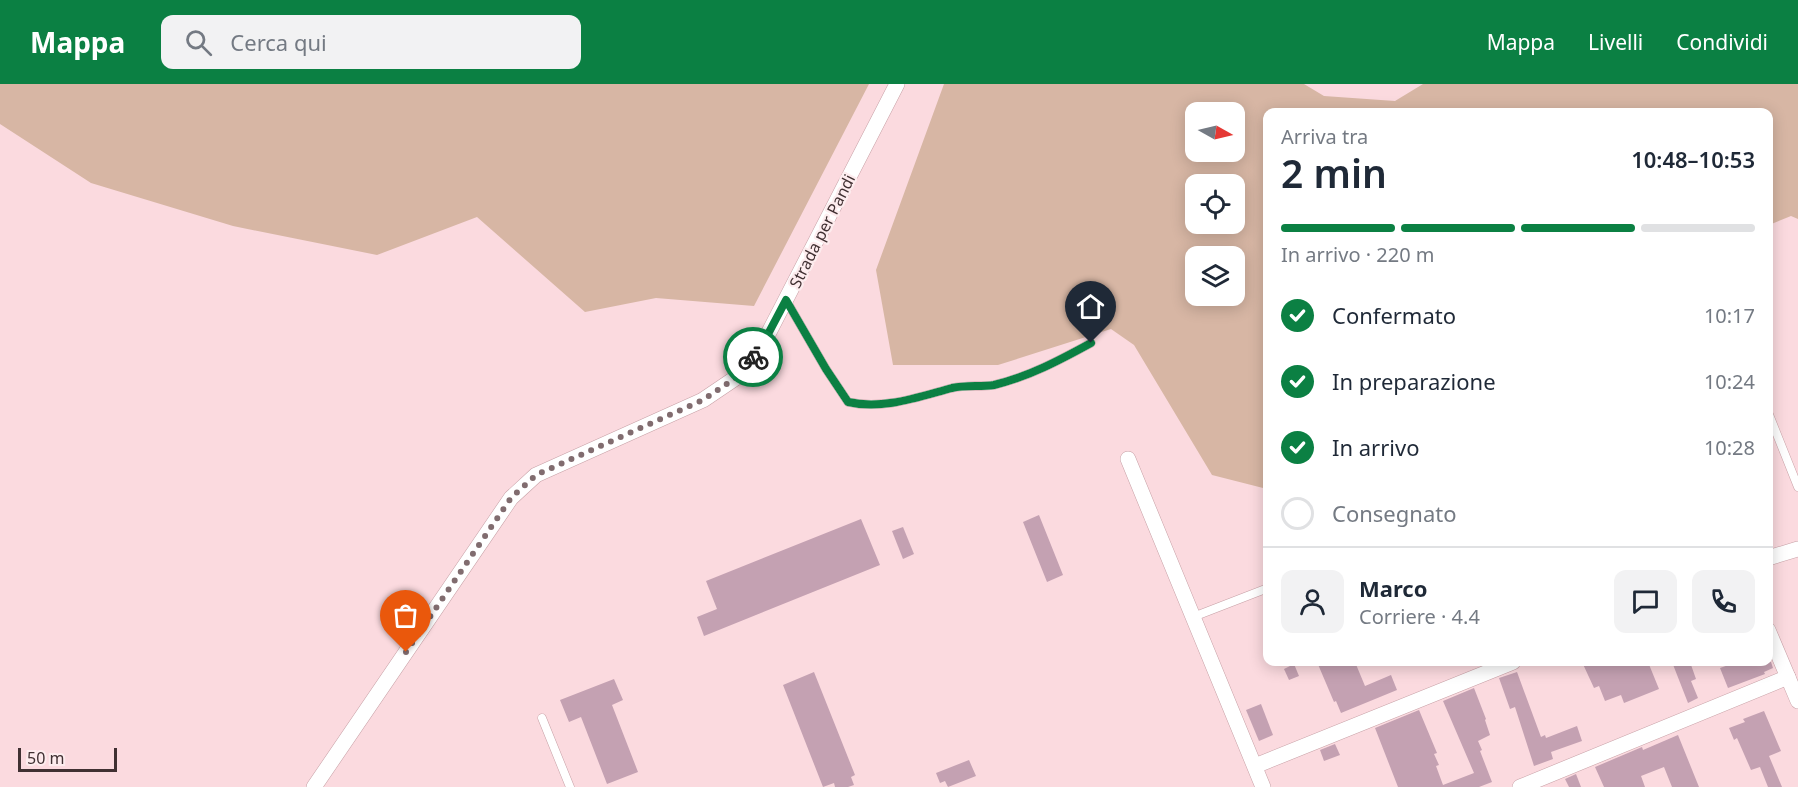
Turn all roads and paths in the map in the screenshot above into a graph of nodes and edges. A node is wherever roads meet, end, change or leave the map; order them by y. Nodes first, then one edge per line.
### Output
1 (897, 84) edge
2 (786, 300) junction
3 (1091, 343) dead end
4 (1773, 425) edge
5 (1128, 459) dead end
6 (1798, 488) edge
7 (1798, 549) edge
8 (1773, 556) edge
9 (1263, 590) edge
10 (1193, 617) junction
11 (1773, 642) edge
12 (1503, 666) edge
13 (1788, 677) junction
14 (1798, 701) edge
15 (542, 718) dead end
16 (1255, 766) junction
17 (314, 787) edge
18 (570, 787) edge
19 (1263, 787) edge
20 (1520, 787) edge

1 - 2 street, Strada per Pandi
2 - 3 lane
2 - 17 street, Strada per Pandi
4 - 6 lane
5 - 10 street
7 - 8 street
9 - 10 lane
10 - 16 street
11 - 13 street
12 - 16 street
13 - 14 street
13 - 20 street
15 - 18 lane
16 - 19 street

